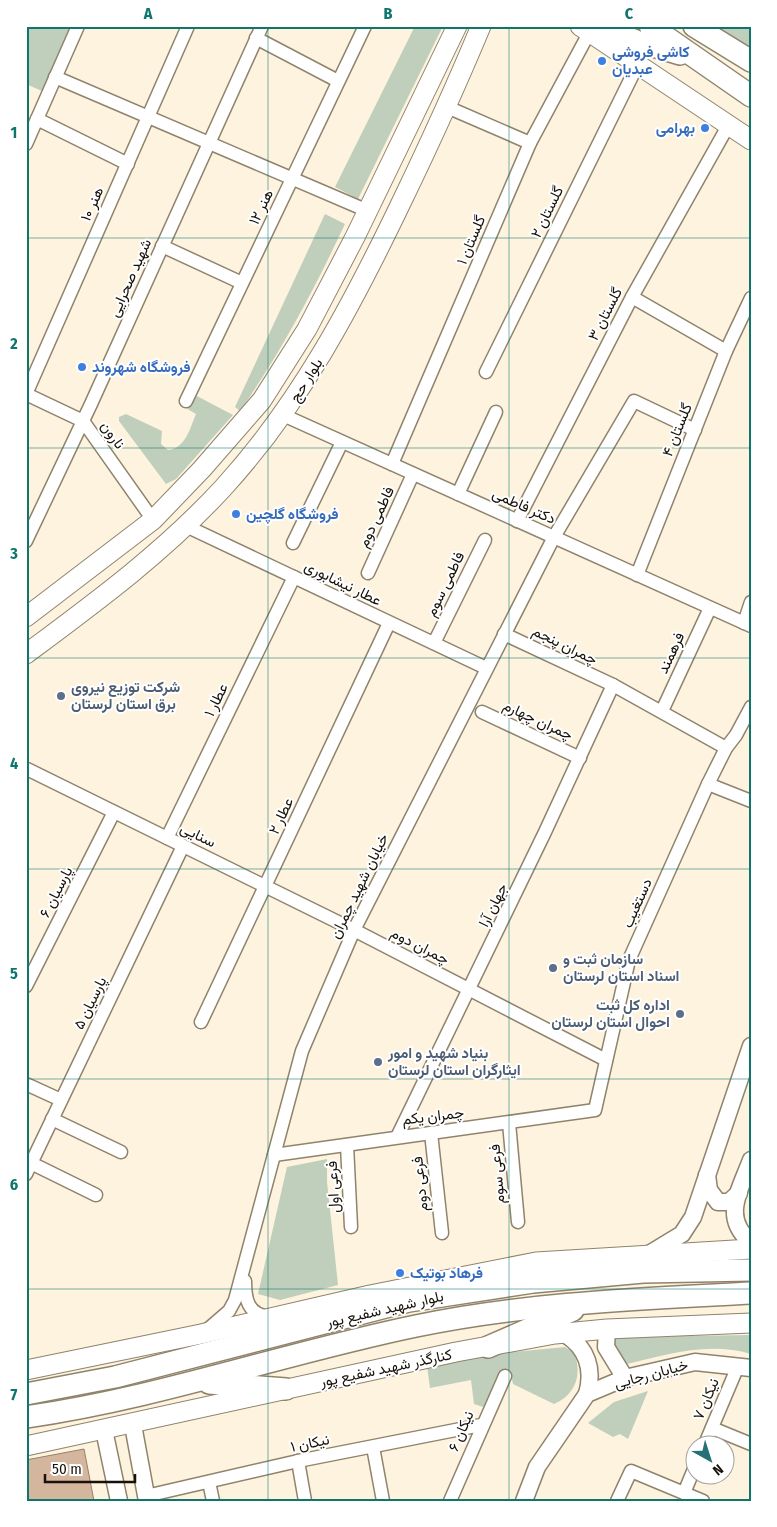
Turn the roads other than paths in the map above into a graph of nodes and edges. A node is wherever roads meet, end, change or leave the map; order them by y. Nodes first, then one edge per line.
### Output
1 (78, 26) edge
2 (188, 26) edge
3 (262, 26) edge
4 (365, 26) edge
5 (458, 26) edge
6 (481, 26) edge
7 (650, 26) edge
8 (694, 26) edge
9 (590, 29) edge
10 (256, 38) junction
11 (695, 58) junction
12 (751, 61) edge
13 (637, 66) junction
14 (55, 77) junction
15 (338, 81) junction
16 (750, 96) edge
17 (447, 107) junction
18 (148, 117) junction
19 (37, 119) junction
20 (728, 126) junction
21 (751, 140) edge
22 (210, 142) junction
23 (530, 143) junction
24 (26, 144) edge
25 (128, 164) junction
26 (293, 178) junction
27 (368, 211) junction
28 (162, 246) junction
29 (242, 283) junction
30 (632, 297) junction
31 (751, 298) edge
32 (726, 351) junction
33 (486, 372) dead end
34 (26, 394) edge
35 (186, 401) dead end
36 (496, 412) dead end
37 (283, 415) junction
38 (83, 421) junction
39 (695, 430) junction
40 (342, 442) junction
41 (392, 464) junction
42 (413, 474) junction
43 (458, 494) junction
44 (153, 520) junction
45 (517, 521) junction
46 (186, 526) junction
47 (554, 537) junction
48 (485, 540) dead end
49 (26, 541) edge
50 (293, 543) dead end
51 (368, 573) dead end
52 (637, 575) junction
53 (294, 577) junction
54 (751, 602) edge
55 (710, 608) junction
56 (26, 617) edge
57 (389, 622) junction
58 (747, 624) edge
59 (504, 634) junction
60 (434, 643) junction
61 (28, 651) edge
62 (486, 668) junction
63 (612, 685) junction
64 (751, 707) edge
65 (662, 711) junction
66 (482, 712) dead end
67 (726, 748) junction
68 (580, 758) junction
69 (27, 770) edge
70 (708, 784) junction
71 (751, 801) edge
72 (114, 812) junction
73 (166, 838) junction
74 (183, 846) junction
75 (266, 886) junction
76 (354, 930) junction
77 (26, 986) edge
78 (470, 990) junction
79 (201, 1022) dead end
80 (751, 1046) edge
81 (606, 1060) junction
82 (26, 1084) edge
83 (61, 1100) junction
84 (595, 1110) joint
85 (52, 1119) junction
86 (509, 1124) junction
87 (431, 1133) junction
88 (397, 1137) junction
89 (346, 1145) junction
90 (121, 1152) dead end
91 (274, 1155) junction
92 (751, 1160) edge
93 (29, 1169) edge
94 (707, 1175) junction
95 (739, 1193) junction
96 (96, 1195) dead end
97 (518, 1222) dead end
98 (351, 1227) dead end
99 (442, 1233) dead end
100 (751, 1242) edge
101 (751, 1248) edge
102 (649, 1254) junction
103 (245, 1268) junction
104 (751, 1270) edge
105 (751, 1293) edge
106 (591, 1303) junction
107 (271, 1318) junction
108 (751, 1323) edge
109 (607, 1329) junction
110 (201, 1334) junction
111 (565, 1334) junction
112 (488, 1347) junction
113 (744, 1367) edge
114 (26, 1370) edge
115 (504, 1376) dead end
116 (625, 1378) junction
117 (194, 1382) junction
118 (286, 1389) junction
119 (26, 1394) edge
120 (587, 1394) junction
121 (26, 1417) edge
122 (133, 1424) junction
123 (481, 1425) junction
124 (712, 1428) junction
125 (104, 1430) junction
126 (709, 1434) edge
127 (751, 1444) edge
128 (26, 1446) edge
129 (373, 1447) junction
130 (298, 1462) junction
131 (209, 1482) junction
132 (688, 1484) edge
133 (684, 1493) junction
134 (147, 1499) edge
135 (119, 1501) edge
136 (124, 1501) edge
137 (213, 1501) edge
138 (305, 1501) edge
139 (383, 1501) edge
140 (450, 1501) edge
141 (524, 1501) edge
142 (617, 1501) edge
143 (703, 1501) edge

1 - 14 street
2 - 18 street, هنر ۱۰
3 - 10 street, شهید صحرایی
4 - 15 street, هنر ۱۲
5 - 27 main road, بلوار حج
6 - 17 main road, بلوار حج
7 - 11 main road
8 - 12 main road
9 - 11 main road
9 - 13 main road
9 - 23 street, گلستان ۱
10 - 15 street
10 - 22 street, شهید صحرایی
11 - 16 main road
13 - 20 main road
13 - 33 street, گلستان ۲
14 - 18 street
14 - 19 street
15 - 26 street, هنر ۱۲
17 - 23 street
17 - 37 main road, بلوار حج
18 - 22 street
18 - 25 street, هنر ۱۰
19 - 24 street
19 - 25 street
20 - 21 main road
20 - 30 street, گلستان ۳
22 - 26 street
22 - 28 street, شهید صحرایی
23 - 41 street, گلستان ۱
25 - 34 street, هنر ۱۰
26 - 27 street
26 - 29 street, هنر ۱۲
27 - 44 main road, بلوار حج
28 - 29 street
28 - 38 street, شهید صحرایی
29 - 35 street, هنر ۱۲
30 - 32 street
30 - 45 street, گلستان ۳
31 - 32 street, گلستان ۴
32 - 39 street, گلستان ۴
34 - 38 street, نارون
36 - 43 street
37 - 40 street, دکتر فاطمی
37 - 46 main road, بلوار حج
38 - 44 street, نارون
38 - 49 street, شهید صحرایی
39 - 47 street, خیابان شهید چمران
39 - 52 street, گلستان ۴
40 - 41 street, دکتر فاطمی
40 - 50 street
41 - 42 street, دکتر فاطمی
42 - 43 street, دکتر فاطمی
42 - 51 street, فاطمی دوم
43 - 45 street, دکتر فاطمی
44 - 56 main road, بلوار حج
45 - 47 street, دکتر فاطمی
46 - 53 street, عطار نیشابوری
46 - 61 main road, بلوار حج
47 - 52 street, دکتر فاطمی
47 - 59 street, خیابان شهید چمران
48 - 60 street, فاطمی سوم
52 - 55 street, دکتر فاطمی
53 - 57 street, عطار نیشابوری
53 - 73 street, عطار ۱
54 - 58 street
55 - 58 street, دکتر فاطمی
55 - 65 street, فرهمند
57 - 60 street, عطار نیشابوری
57 - 75 street, عطار ۲
59 - 62 street, خیابان شهید چمران
59 - 63 street, چمران پنجم
60 - 62 street, عطار نیشابوری
62 - 76 street, خیابان شهید چمران
63 - 65 street, چمران پنجم
63 - 68 street, جهان آرا
64 - 67 street, دستغیب
65 - 67 street, چمران پنجم
66 - 68 street, چمران چهارم
67 - 70 street, دستغیب
68 - 78 street, جهان آرا
69 - 72 street, سنایی
70 - 71 street
70 - 81 street, دستغیب
72 - 73 street, سنایی
72 - 77 street, پارسیان ۶
73 - 74 street, سنایی
74 - 75 street, سنایی
74 - 83 street, پارسیان ۵
75 - 76 street, سنایی
75 - 79 street, عطار ۲
76 - 78 street, چمران دوم
76 - 91 street, خیابان شهید چمران
78 - 81 street, چمران دوم
78 - 88 street, جهان آرا
80 - 94 street
81 - 84 street, دستغیب
82 - 83 street
83 - 85 street, پارسیان ۵
84 - 86 street, چمران یکم
85 - 90 street
85 - 93 street, پارسیان ۵
86 - 87 street, چمران یکم
86 - 97 street, فرعی سوم
87 - 88 street, چمران یکم
87 - 99 street, فرعی دوم
88 - 89 street, چمران یکم
89 - 91 street, چمران یکم
89 - 98 street, فرعی اول
91 - 103 street, خیابان شهید چمران
92 - 95 street
93 - 96 street
94 - 95 street
94 - 102 street
95 - 100 street
101 - 102 main road
102 - 107 main road
103 - 107 street
103 - 110 street
104 - 119 main road, بلوار شهید شفیع پور
105 - 106 main road, بلوار شهید شفیع پور
106 - 112 main road
106 - 117 main road, بلوار شهید شفیع پور
107 - 110 main road
108 - 109 main road, کنارگذر شهید شفیع پور
109 - 111 main road, کنارگذر شهید شفیع پور
109 - 116 street
110 - 114 main road
111 - 112 main road, کنارگذر شهید شفیع پور
111 - 120 street
112 - 118 main road, کنارگذر شهید شفیع پور
113 - 116 street, خیابان رجایی
113 - 124 street, نیکان ۷
115 - 123 street, نیکان ۶
116 - 120 street, خیابان رجایی
117 - 118 main road
117 - 121 main road, بلوار شهید شفیع پور
118 - 122 main road, کنارگذر شهید شفیع پور
120 - 141 street
122 - 125 main road, کنارگذر شهید شفیع پور
122 - 134 street
123 - 129 street, نیکان ۱
123 - 140 street, نیکان ۶
124 - 126 street, نیکان ۷
124 - 127 street
125 - 128 main road, کنارگذر شهید شفیع پور
125 - 135 street
129 - 130 street, نیکان ۱
129 - 139 street
130 - 131 street, نیکان ۱
130 - 138 street
131 - 134 street, نیکان ۱
131 - 137 street
132 - 133 street
133 - 142 street
133 - 143 street
134 - 136 street

